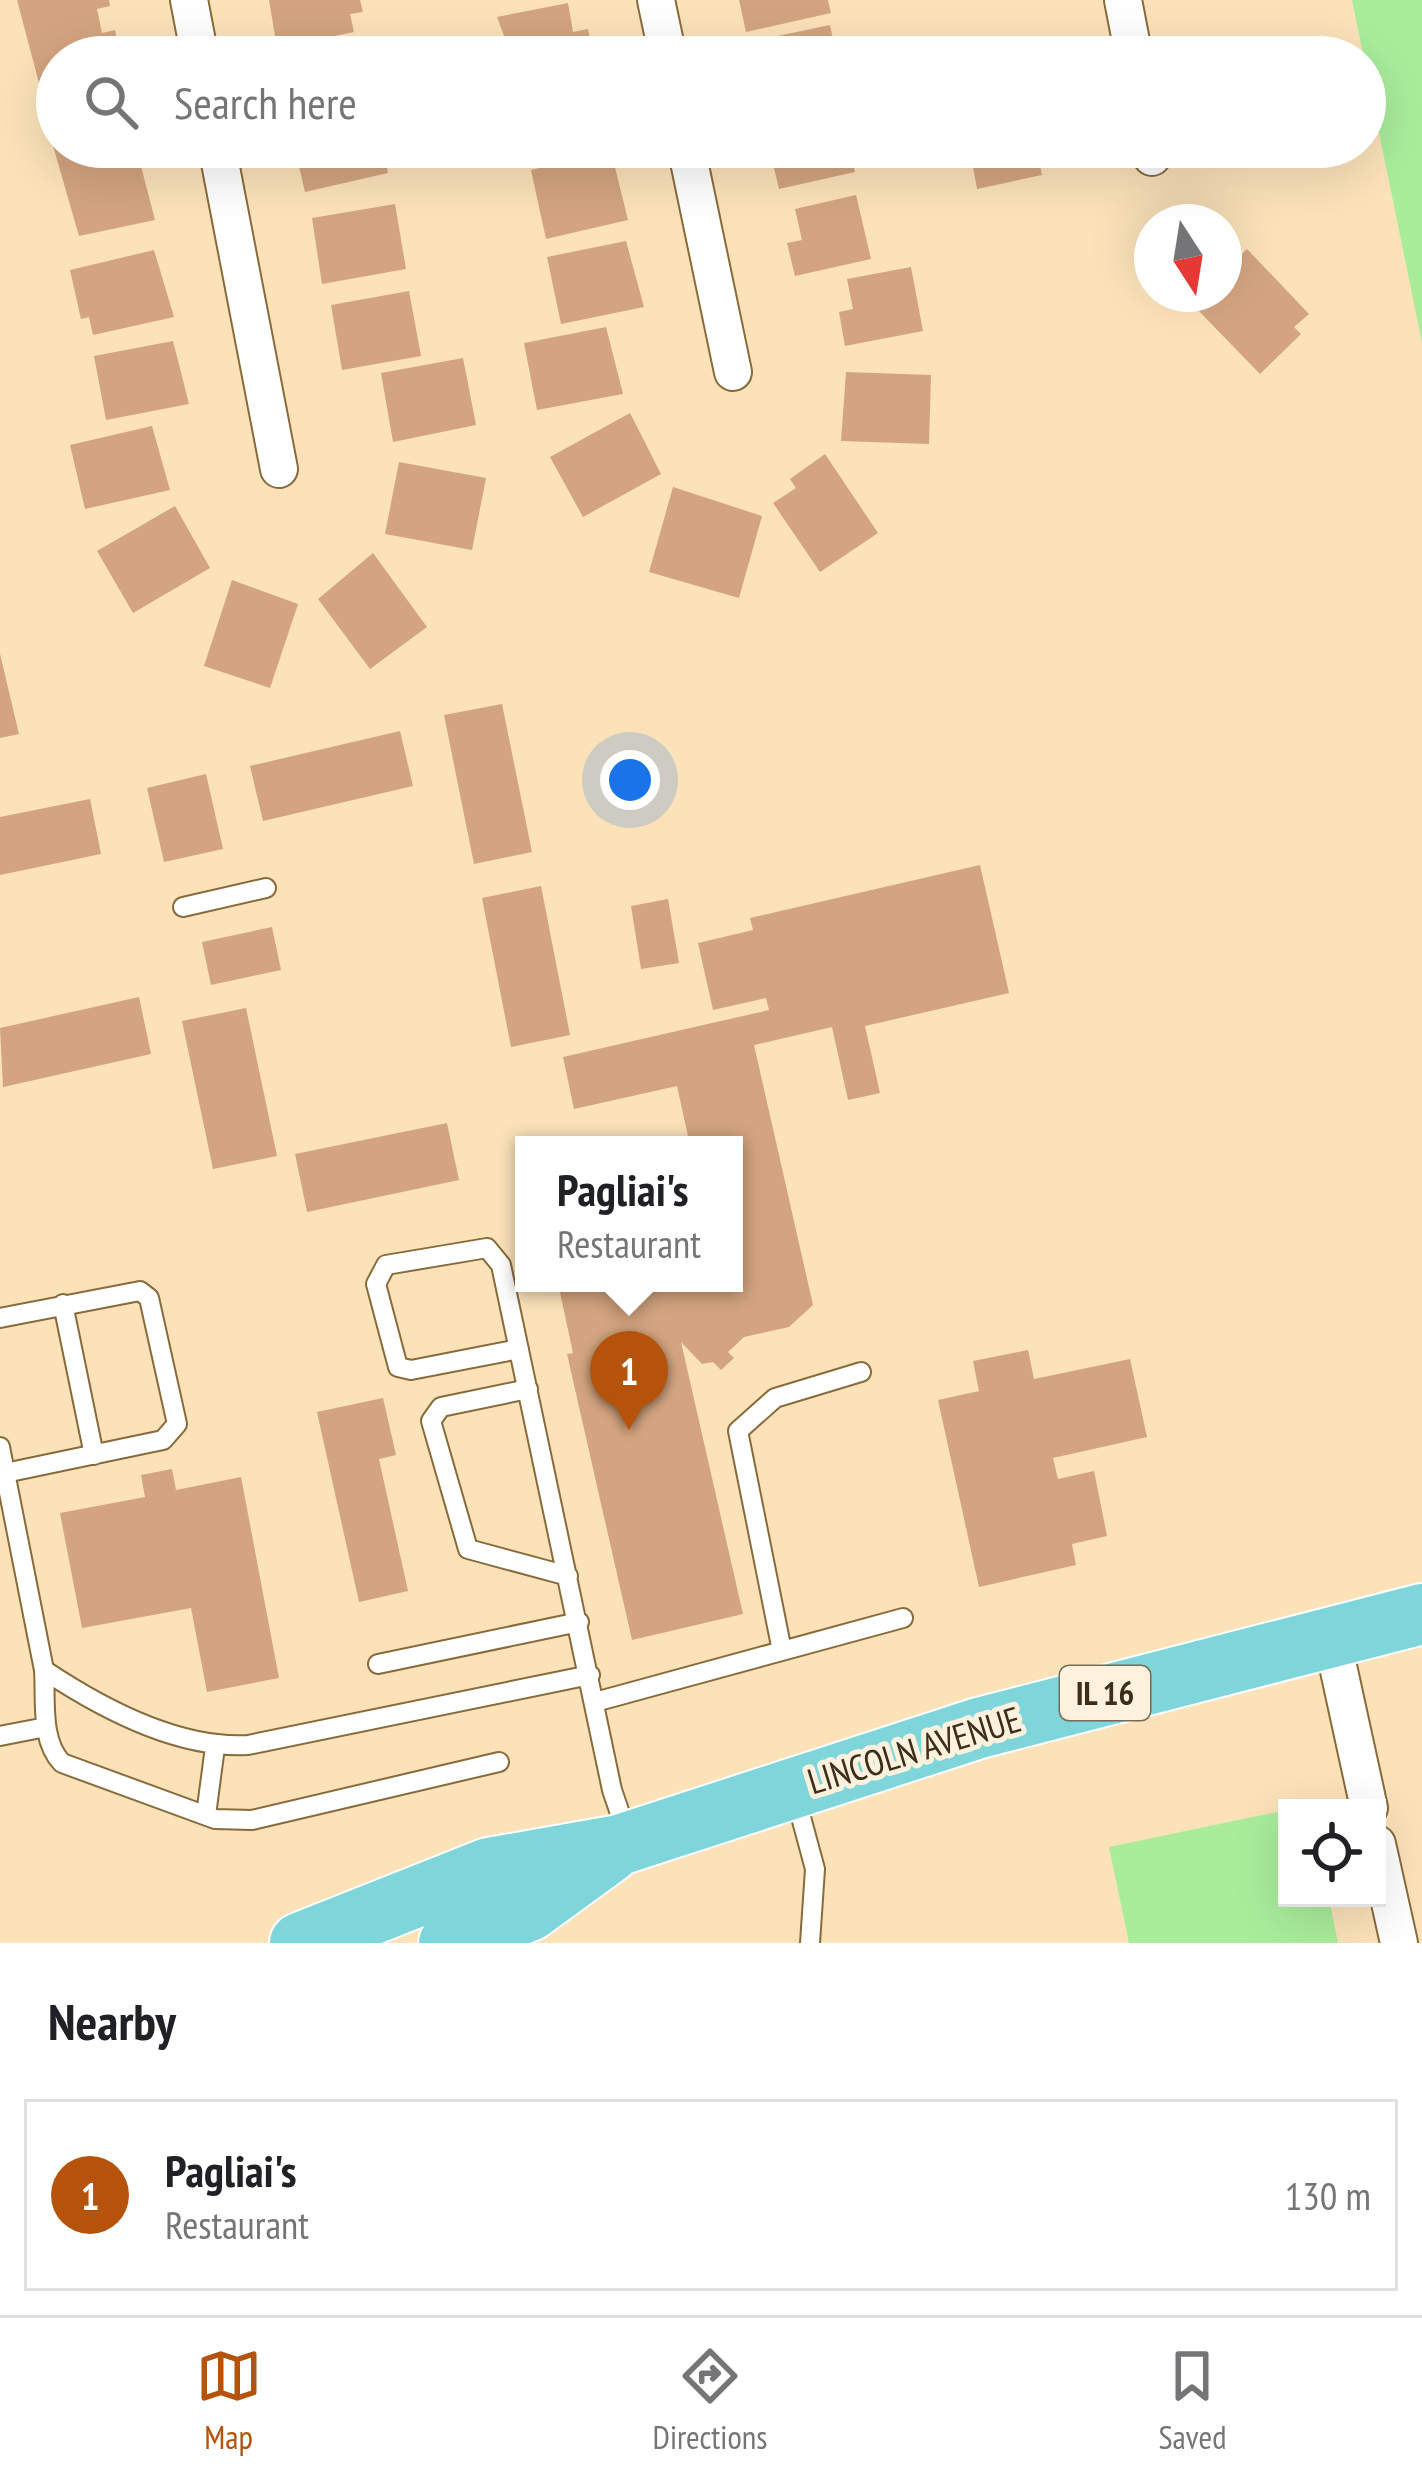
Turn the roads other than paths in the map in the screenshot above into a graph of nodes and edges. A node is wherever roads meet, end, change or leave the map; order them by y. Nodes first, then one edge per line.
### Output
1 (189, 0) edge
2 (656, 0) edge
3 (1124, 0) edge
4 (196, 36) edge
5 (664, 36) edge
6 (1130, 36) edge
7 (221, 168) edge
8 (690, 168) edge
9 (733, 372) dead end
10 (279, 469) dead end
11 (266, 888) dead end
12 (183, 907) dead end
13 (63, 1304) junction
14 (0, 1318) edge
15 (519, 1348) junction
16 (861, 1372) dead end
17 (528, 1389) junction
18 (0, 1447) edge
19 (94, 1455) junction
20 (4, 1484) edge
21 (568, 1576) junction
22 (1422, 1614) edge
23 (903, 1618) dead end
24 (578, 1622) junction
25 (1331, 1634) junction
26 (782, 1651) junction
27 (378, 1664) dead end
28 (44, 1670) junction
29 (590, 1675) junction
30 (595, 1702) junction
31 (46, 1727) junction
32 (0, 1736) edge
33 (215, 1747) junction
34 (499, 1762) dead end
35 (793, 1787) junction
36 (1367, 1799) edge
37 (206, 1815) junction
38 (625, 1844) junction
39 (1386, 1884) edge
40 (300, 1943) edge
41 (449, 1943) edge
42 (810, 1943) edge
43 (1399, 1943) edge

1 - 4 street
2 - 5 street
3 - 6 street
7 - 10 street
8 - 9 street
11 - 12 lane
13 - 14 lane
13 - 19 lane
13 - 19 lane
15 - 15 lane
15 - 17 lane
16 - 26 lane
17 - 21 lane
17 - 21 lane
18 - 20 lane
19 - 20 lane
20 - 28 lane
21 - 24 lane
22 - 25 main road, LINCOLN AVENUE / IL 16
23 - 26 lane
24 - 27 lane
24 - 29 lane
25 - 35 main road, LINCOLN AVENUE / IL 16
25 - 36 street
26 - 30 lane
28 - 31 lane
28 - 33 lane
29 - 30 lane
29 - 33 lane
30 - 38 lane
31 - 32 lane
31 - 37 lane
33 - 37 lane
34 - 37 lane
35 - 38 main road, LINCOLN AVENUE / IL 16
35 - 42 lane
38 - 40 main road, LINCOLN AVENUE / IL 16
38 - 41 main road, LINCOLN AVENUE / IL 16
39 - 43 street

